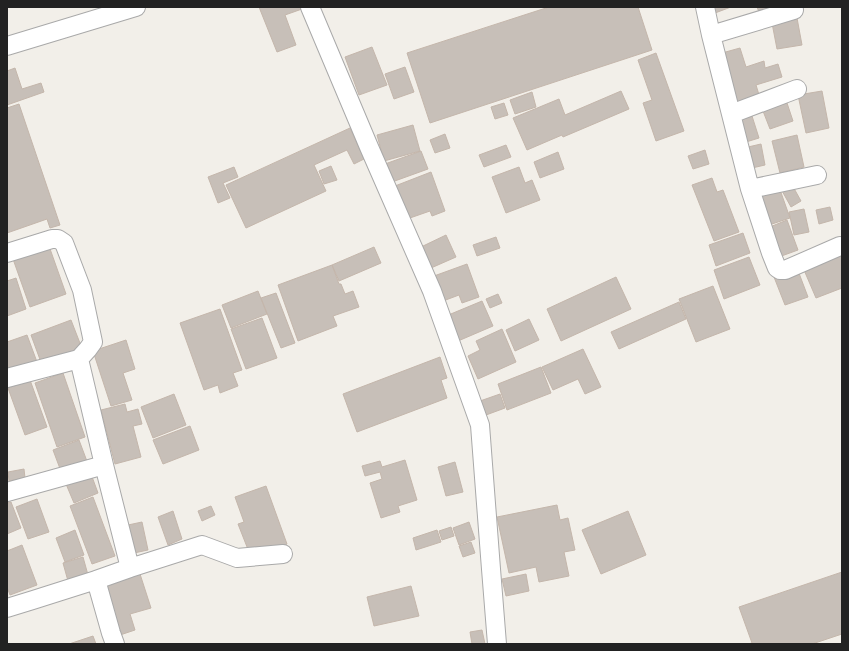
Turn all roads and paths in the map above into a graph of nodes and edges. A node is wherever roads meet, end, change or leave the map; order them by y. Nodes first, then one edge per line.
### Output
1 (136, 7) edge
2 (310, 7) edge
3 (705, 7) edge
4 (794, 10) dead end
5 (711, 35) junction
6 (7, 46) edge
7 (797, 89) dead end
8 (731, 114) junction
9 (817, 175) dead end
10 (750, 188) junction
11 (840, 246) dead end
12 (7, 253) edge
13 (80, 359) junction
14 (7, 378) edge
15 (104, 465) junction
16 (7, 492) edge
17 (283, 554) dead end
18 (130, 568) junction
19 (96, 580) junction
20 (7, 608) edge
21 (115, 644) edge
22 (497, 644) edge

1 - 6 street
2 - 22 street
3 - 5 street
4 - 5 street
5 - 8 street
7 - 8 street
8 - 10 street
9 - 10 street
10 - 11 street
12 - 13 street
13 - 14 street
13 - 15 street
15 - 16 street
15 - 18 street
17 - 18 street
18 - 19 street
19 - 20 street
19 - 21 street

